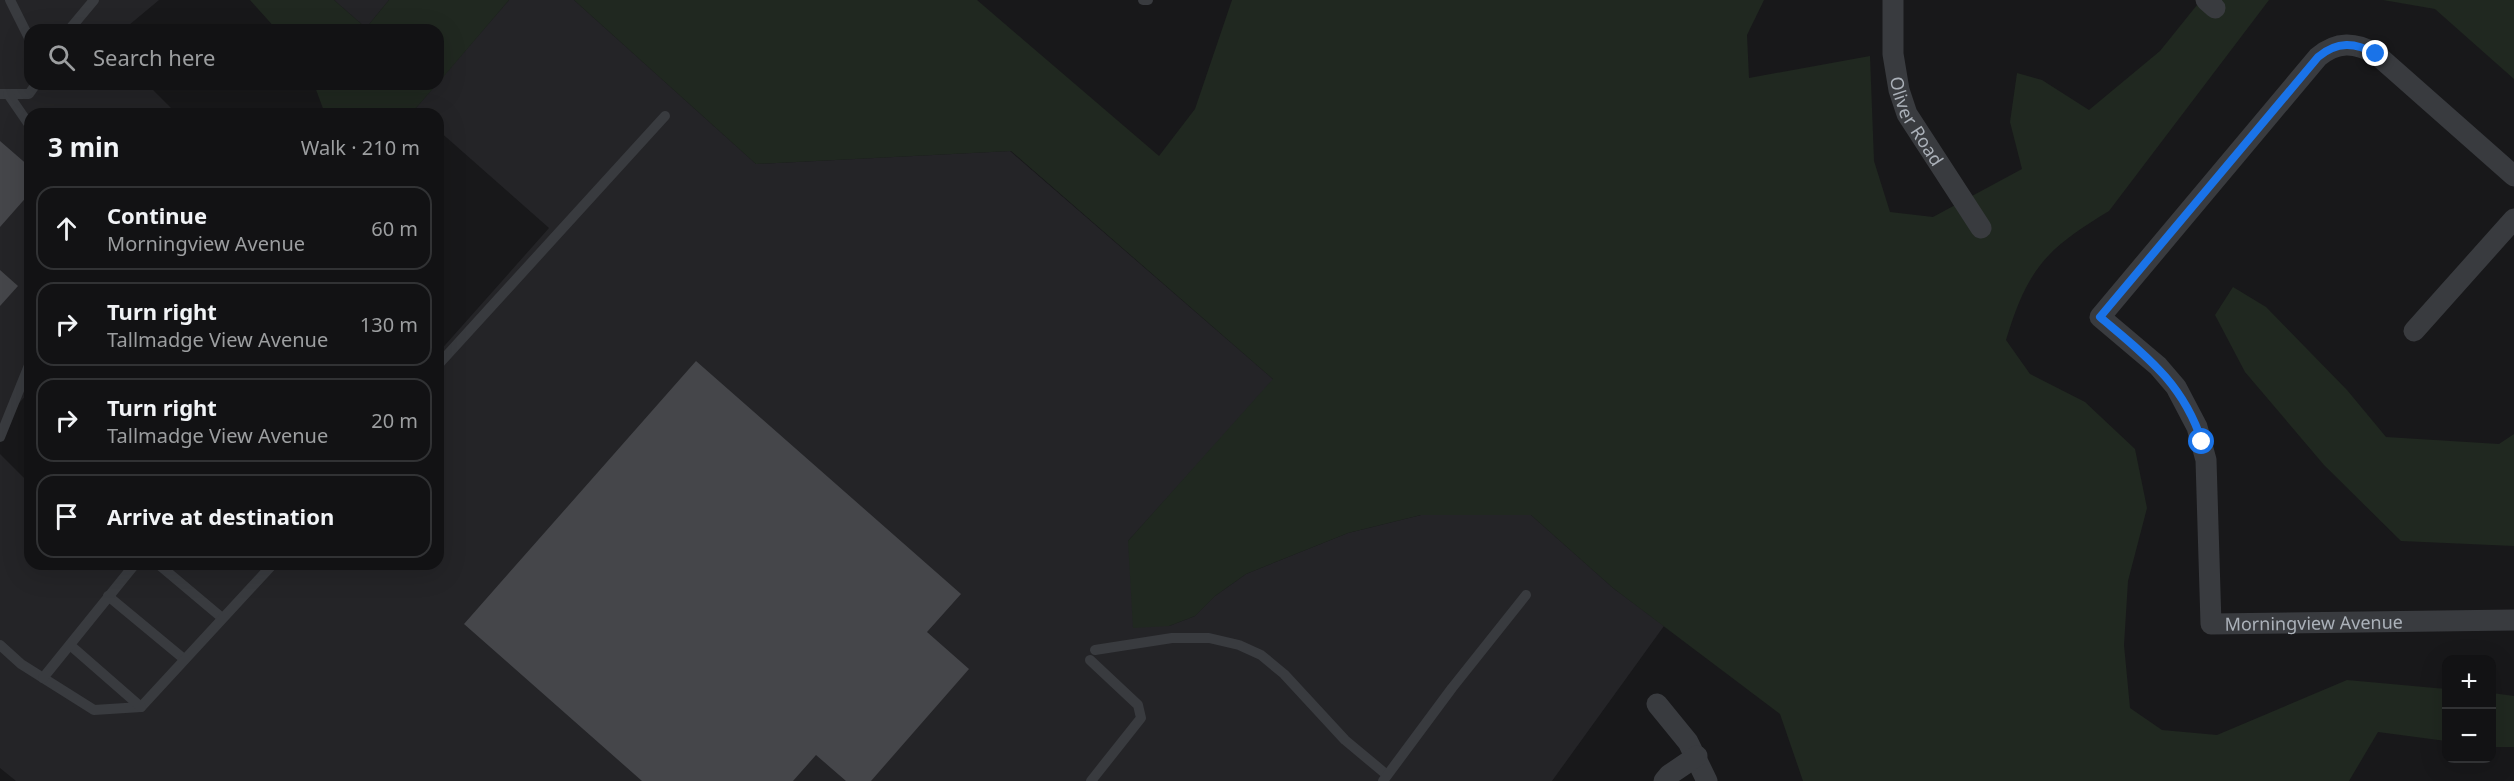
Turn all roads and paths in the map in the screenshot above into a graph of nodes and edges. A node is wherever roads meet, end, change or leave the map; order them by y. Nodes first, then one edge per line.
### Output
1 (10, 0) edge
2 (94, 0) edge
3 (1893, 0) edge
4 (74, 24) edge
5 (24, 28) edge
6 (32, 90) edge
7 (4, 94) edge
8 (665, 116) dead end
9 (24, 119) edge
10 (2514, 176) edge
11 (2514, 219) edge
12 (1981, 228) dead end
13 (2414, 331) dead end
14 (444, 358) edge
15 (24, 378) edge
16 (0, 437) edge
17 (130, 570) edge
18 (165, 570) edge
19 (267, 570) edge
20 (1526, 595) dead end
21 (108, 596) junction
22 (221, 617) junction
23 (2514, 620) edge
24 (0, 645) edge
25 (70, 645) junction
26 (184, 659) junction
27 (43, 678) junction
28 (1658, 704) dead end
29 (141, 707) junction
30 (1697, 756) junction
31 (1385, 778) edge
32 (1091, 781) edge
33 (1664, 781) edge
34 (1707, 781) edge

1 - 5 lane
2 - 4 lane
3 - 12 street, Oliver Road
6 - 7 lane
7 - 9 lane
8 - 14 lane
10 - 23 street, Morningview Avenue
11 - 13 street
15 - 16 lane
17 - 21 lane
18 - 22 lane
19 - 22 lane
20 - 31 lane
21 - 25 lane
21 - 26 lane
22 - 26 lane
24 - 27 lane
25 - 27 lane
25 - 29 lane
26 - 29 lane
27 - 29 lane
28 - 30 street
30 - 33 street
30 - 34 street
31 - 32 lane

